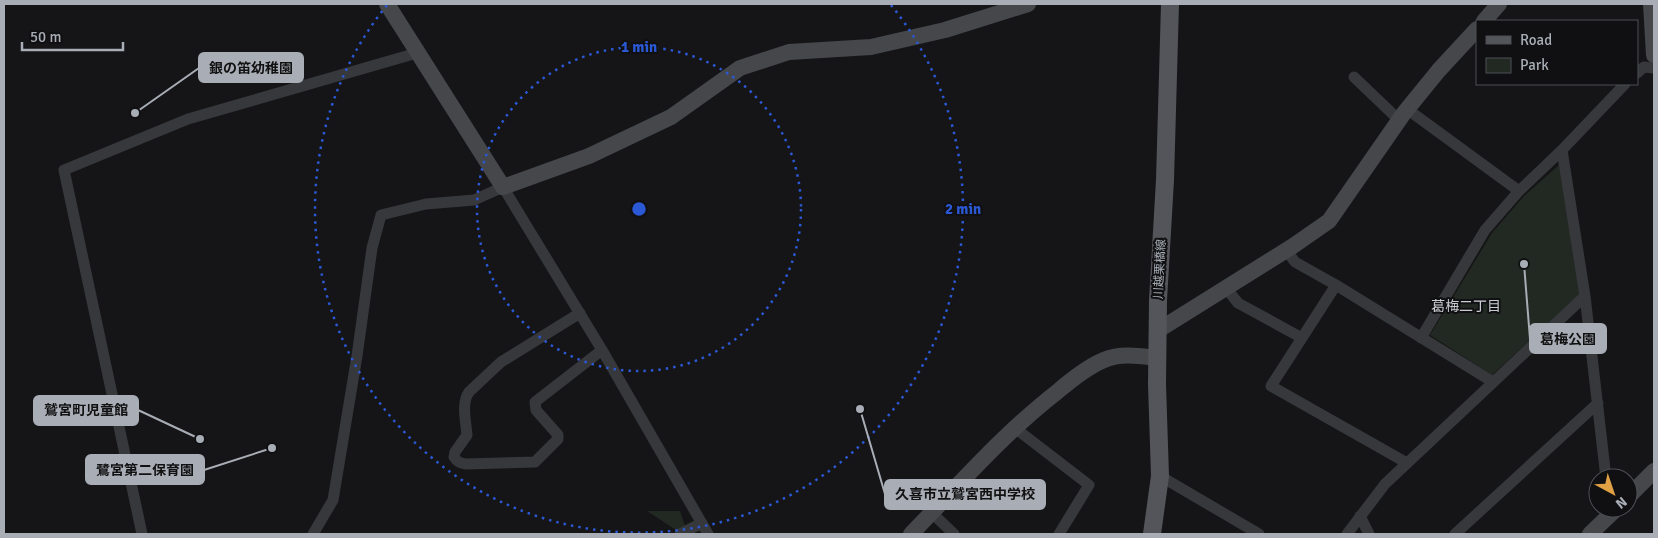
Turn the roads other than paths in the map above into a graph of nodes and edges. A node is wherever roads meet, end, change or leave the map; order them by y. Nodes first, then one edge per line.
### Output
1 (387, 4) edge
2 (1028, 4) edge
3 (1170, 4) edge
4 (1499, 4) edge
5 (1651, 4) edge
6 (1485, 20) edge
7 (1476, 30) edge
8 (417, 54) junction
9 (1654, 55) edge
10 (1654, 68) edge
11 (1638, 72) edge
12 (1354, 77) dead end
13 (1624, 85) edge
14 (1403, 115) junction
15 (1562, 150) junction
16 (503, 187) junction
17 (1519, 191) junction
18 (1286, 250) junction
19 (1336, 285) junction
20 (1226, 288) junction
21 (1585, 296) junction
22 (580, 313) junction
23 (1158, 331) junction
24 (1302, 338) junction
25 (1421, 338) junction
26 (602, 350) junction
27 (1157, 358) junction
28 (1493, 382) junction
29 (1598, 403) junction
30 (1014, 428) junction
31 (1408, 463) junction
32 (1605, 468) edge
33 (1654, 471) edge
34 (1160, 476) junction
35 (1638, 487) edge
36 (932, 513) junction
37 (1360, 516) junction
38 (1605, 518) edge
39 (702, 523) junction
40 (142, 534) edge
41 (312, 534) edge
42 (680, 534) edge
43 (708, 534) edge
44 (911, 534) edge
45 (954, 534) edge
46 (1059, 534) edge
47 (1152, 534) edge
48 (1259, 534) edge
49 (1347, 534) edge
50 (1369, 534) edge
51 (1455, 534) edge
52 (1590, 534) edge

1 - 8 street
2 - 16 street
3 - 23 main road, 川越栗橋線
4 - 6 street
5 - 9 street
7 - 14 street
8 - 16 street
8 - 40 street
10 - 11 street
12 - 14 street
13 - 15 street
14 - 17 street
14 - 18 street
15 - 17 street
15 - 21 street
16 - 22 street
16 - 41 street
17 - 25 street
18 - 19 street
18 - 20 street
19 - 24 street
19 - 25 street
20 - 23 street
20 - 24 street
21 - 28 street
21 - 29 street
22 - 26 street
22 - 26 street
23 - 27 main road, 川越栗橋線
24 - 31 street
25 - 28 street
26 - 39 street
27 - 30 street
27 - 34 main road, 川越栗橋線
28 - 31 street
29 - 32 street
29 - 51 street
30 - 36 street
30 - 46 street
31 - 37 street
33 - 35 street
34 - 47 main road, 川越栗橋線
34 - 48 street
36 - 44 street
36 - 45 street
37 - 49 street
37 - 50 street
38 - 52 street
39 - 42 street
39 - 43 street

